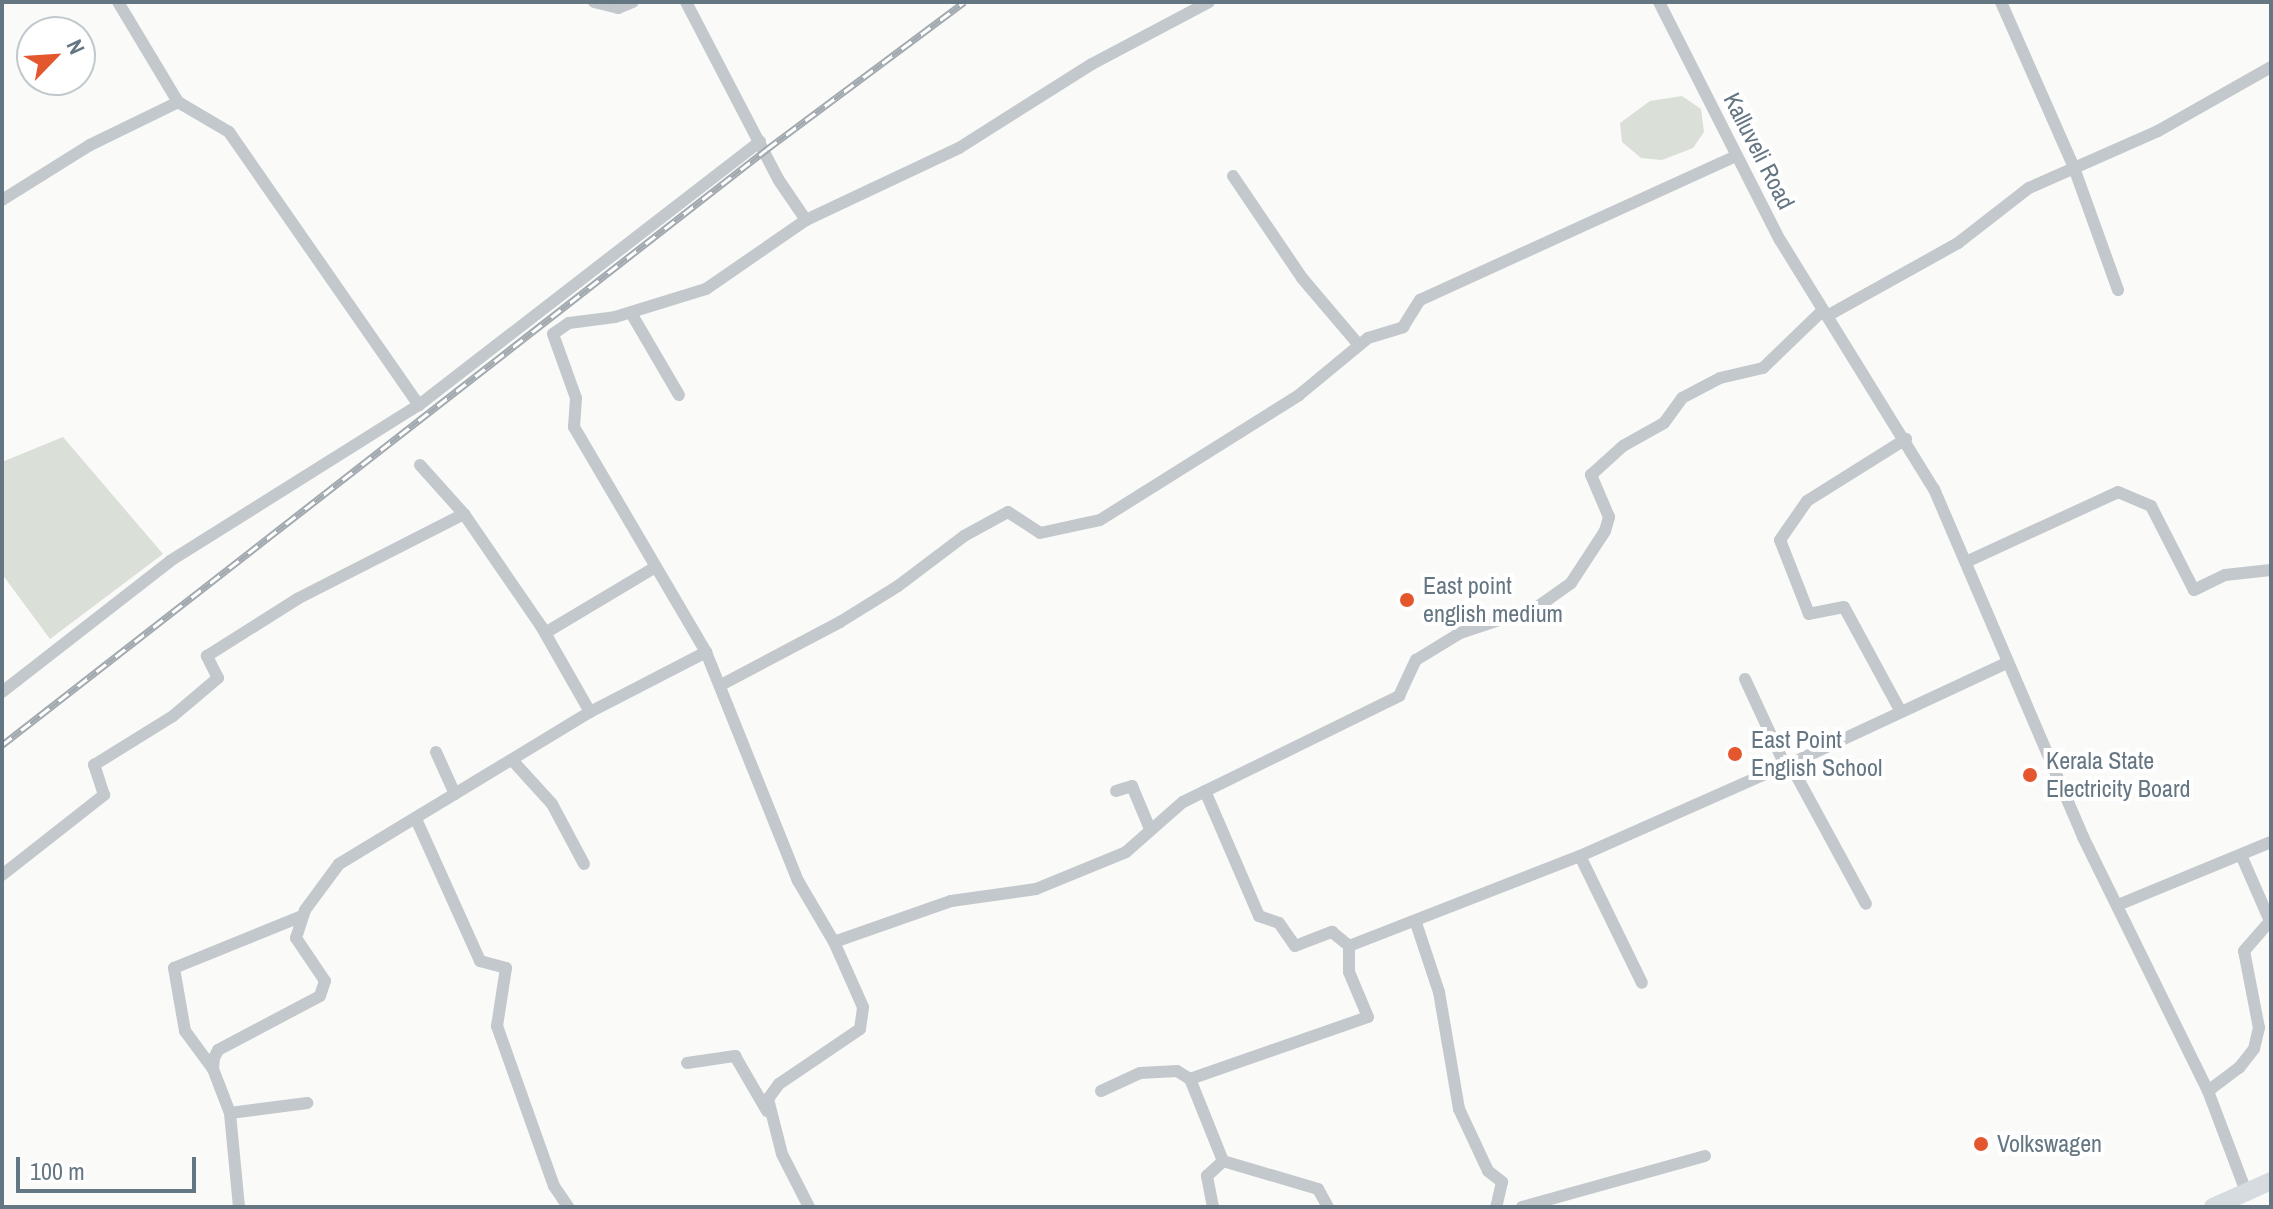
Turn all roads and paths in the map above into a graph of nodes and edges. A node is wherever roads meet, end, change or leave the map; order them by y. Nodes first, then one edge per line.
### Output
1 (118, 2) edge
2 (594, 2) edge
3 (633, 2) edge
4 (686, 2) edge
5 (1209, 2) edge
6 (1659, 2) edge
7 (2001, 2) edge
8 (2271, 67) edge
9 (178, 102) junction
10 (760, 141) junction
11 (1736, 156) junction
12 (2073, 165) junction
13 (1233, 176) dead end
14 (2, 200) edge
15 (806, 220) junction
16 (2118, 290) dead end
17 (631, 313) junction
18 (1825, 313) junction
19 (1359, 345) junction
20 (679, 395) dead end
21 (419, 405) junction
22 (1906, 439) junction
23 (420, 465) dead end
24 (464, 514) junction
25 (1966, 562) junction
26 (654, 568) junction
27 (2271, 570) edge
28 (545, 633) junction
29 (706, 652) junction
30 (2007, 663) junction
31 (1745, 679) dead end
32 (721, 685) junction
33 (2, 692) edge
34 (590, 712) junction
35 (1901, 712) junction
36 (436, 752) dead end
37 (512, 760) junction
38 (1787, 764) junction
39 (1116, 791) dead end
40 (1205, 791) junction
41 (455, 794) junction
42 (416, 819) junction
43 (1150, 829) junction
44 (2271, 842) edge
45 (2241, 855) junction
46 (1580, 856) junction
47 (584, 864) dead end
48 (2, 875) edge
49 (1866, 904) dead end
50 (2118, 905) junction
51 (302, 916) junction
52 (1416, 923) junction
53 (834, 942) junction
54 (1349, 946) junction
55 (1642, 983) dead end
56 (687, 1063) dead end
57 (213, 1069) junction
58 (1190, 1079) junction
59 (1101, 1091) dead end
60 (2208, 1091) junction
61 (307, 1103) dead end
62 (767, 1111) junction
63 (230, 1113) junction
64 (1705, 1156) dead end
65 (1223, 1161) junction
66 (2271, 1181) edge
67 (2245, 1189) junction
68 (239, 1207) edge
69 (568, 1207) edge
70 (809, 1207) edge
71 (1213, 1207) edge
72 (1328, 1207) edge
73 (1496, 1207) edge
74 (1522, 1207) edge
75 (2213, 1207) edge

1 - 9 street
2 - 3 street
4 - 10 street
5 - 15 street
6 - 11 street, Kalluveli Road
7 - 12 street
8 - 12 street
9 - 14 street
9 - 21 street
10 - 15 street
10 - 21 street
11 - 18 street, Kalluveli Road
11 - 19 street
12 - 16 street
12 - 18 street
13 - 19 street
15 - 17 street
17 - 20 street
17 - 26 street
18 - 22 street, Kalluveli Road
18 - 40 street
19 - 32 street
21 - 33 street
22 - 25 street, Kalluveli Road
22 - 35 street
23 - 24 street
24 - 28 street
24 - 48 street
25 - 27 street
25 - 30 street, Kalluveli Road
26 - 28 street
26 - 29 street
28 - 34 street
29 - 32 street
29 - 34 street
30 - 35 street
30 - 50 street, Kalluveli Road
31 - 38 street
32 - 53 street
34 - 37 street
35 - 38 street
36 - 41 street
37 - 41 street
37 - 47 street
38 - 46 street
38 - 49 street
39 - 43 street
40 - 43 street
40 - 54 street
41 - 42 street
42 - 51 street
42 - 69 street
43 - 53 street
44 - 45 street
45 - 50 street
45 - 60 street
46 - 52 street
46 - 55 street
50 - 60 street, Kalluveli Road
51 - 57 street
51 - 57 street
52 - 54 street
52 - 73 street
53 - 62 street
54 - 58 street
56 - 62 street
57 - 63 street
58 - 59 street
58 - 65 street
60 - 67 street, Kalluveli Road
61 - 63 street
62 - 70 street
63 - 68 street
64 - 74 street
65 - 71 street
65 - 72 street
66 - 67 highway
67 - 75 highway

